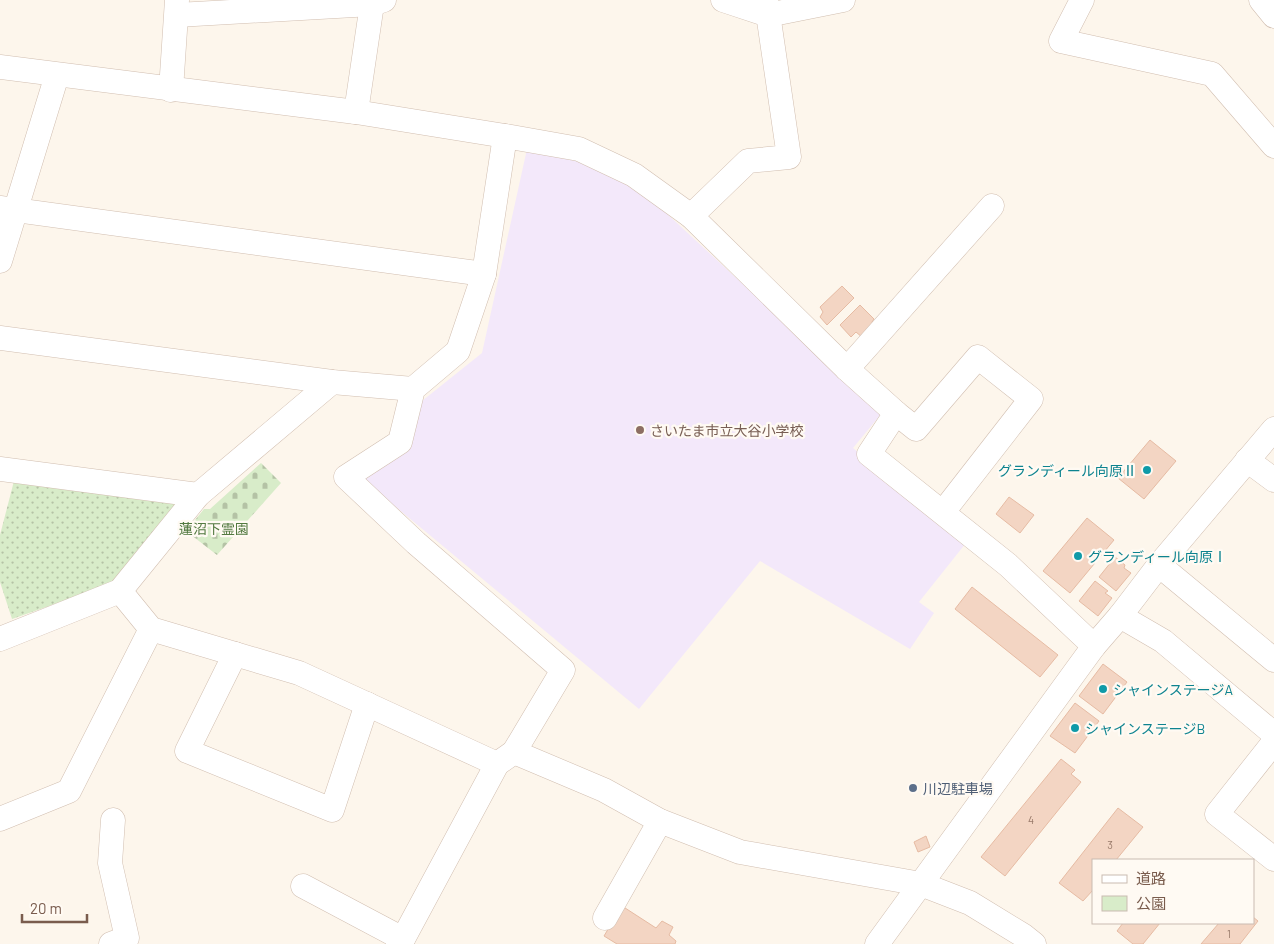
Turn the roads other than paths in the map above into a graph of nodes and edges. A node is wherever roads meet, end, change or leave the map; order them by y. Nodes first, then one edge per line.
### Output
1 (723, 0) edge
2 (843, 0) edge
3 (1082, 0) edge
4 (1261, 0) edge
5 (375, 1) edge
6 (177, 8) edge
7 (767, 8) edge
8 (1274, 16) edge
9 (0, 67) edge
10 (57, 75) junction
11 (171, 90) junction
12 (356, 112) junction
13 (505, 136) junction
14 (1274, 146) edge
15 (992, 206) dead end
16 (8, 209) edge
17 (691, 216) junction
18 (0, 260) edge
19 (484, 274) junction
20 (0, 338) edge
21 (847, 369) junction
22 (332, 382) junction
23 (413, 389) junction
24 (896, 413) junction
25 (1274, 429) edge
26 (1247, 460) junction
27 (0, 469) edge
28 (1274, 480) edge
29 (198, 495) junction
30 (942, 512) junction
31 (1159, 565) junction
32 (120, 591) junction
33 (1120, 616) junction
34 (151, 629) junction
35 (0, 639) edge
36 (1094, 646) junction
37 (235, 654) junction
38 (1274, 660) edge
39 (367, 704) junction
40 (1274, 734) edge
41 (1274, 742) edge
42 (506, 758) junction
43 (0, 819) edge
44 (112, 820) dead end
45 (660, 821) junction
46 (1274, 860) edge
47 (921, 884) junction
48 (303, 886) dead end
49 (605, 918) dead end
50 (401, 942) edge
51 (111, 944) edge
52 (877, 944) edge
53 (1034, 944) edge

1 - 7 street
2 - 7 street
3 - 14 street
4 - 8 street
5 - 6 street
5 - 12 street
6 - 11 street
7 - 17 street
9 - 10 street
10 - 11 street
10 - 16 street
11 - 12 street
12 - 13 street
13 - 17 street
13 - 19 street
15 - 21 street
16 - 18 street
16 - 19 street
17 - 21 street
19 - 23 street
20 - 22 street
21 - 24 street
22 - 23 street
22 - 29 street
23 - 42 street
24 - 30 street
24 - 30 street
25 - 26 street
26 - 28 street
26 - 31 street
27 - 29 street
29 - 32 street
30 - 36 street
31 - 33 street
31 - 38 street
32 - 34 street
32 - 35 street
33 - 36 street
33 - 40 street
34 - 37 street
34 - 43 street
36 - 47 street
37 - 39 street
37 - 39 street
39 - 42 street
41 - 46 street
42 - 45 street
42 - 50 street
44 - 51 street
45 - 47 street
45 - 49 street
47 - 52 street
47 - 53 street
48 - 50 street

